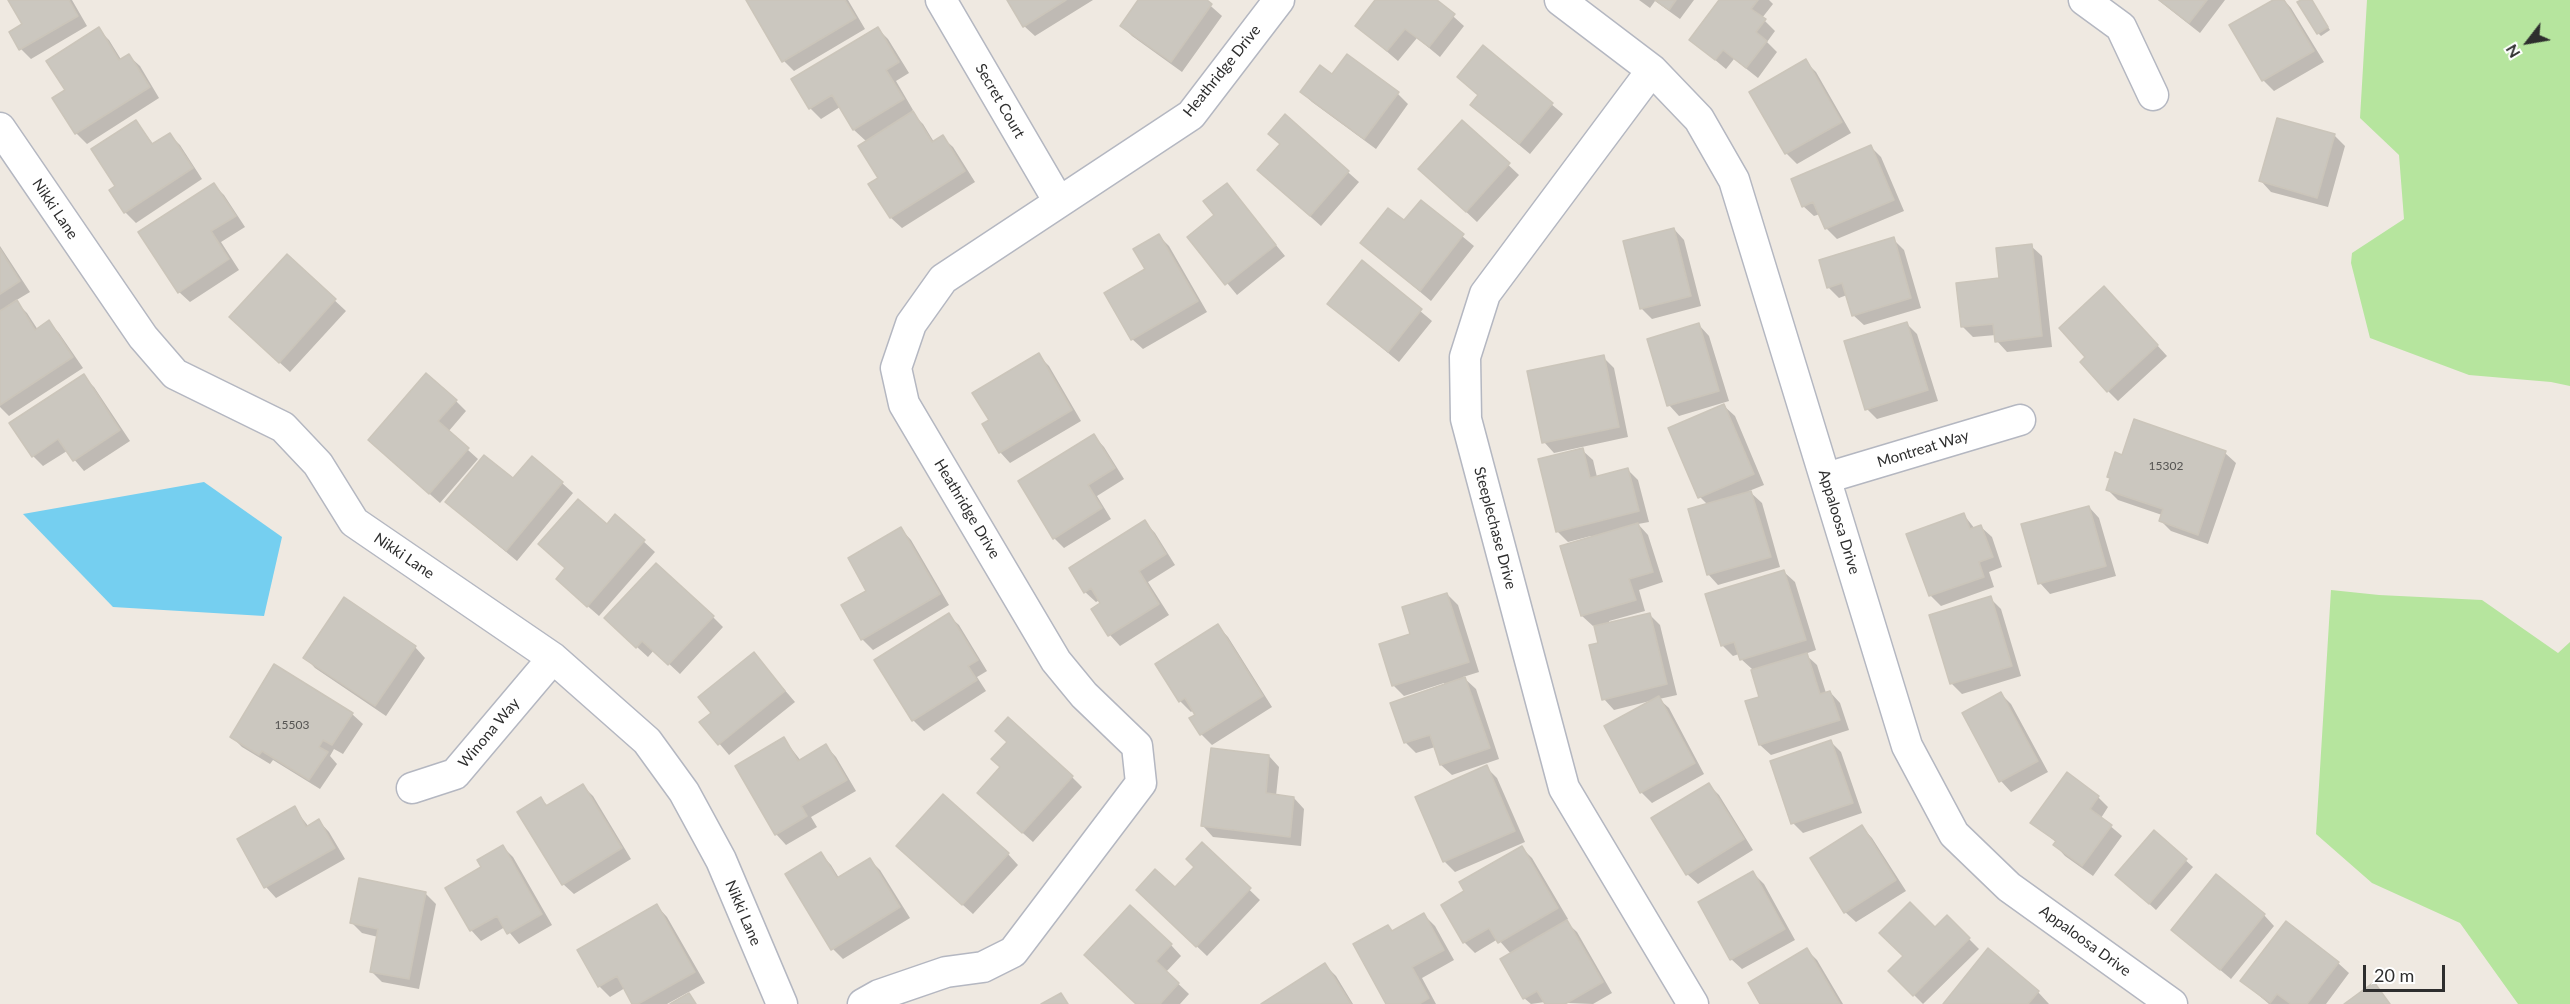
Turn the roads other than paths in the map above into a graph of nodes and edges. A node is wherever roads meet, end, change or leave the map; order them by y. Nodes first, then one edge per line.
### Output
1 (941, 0) edge
2 (1279, 0) edge
3 (1560, 0) edge
4 (2085, 0) edge
5 (1652, 70) junction
6 (2153, 95) dead end
7 (0, 128) edge
8 (1059, 202) junction
9 (2019, 420) dead end
10 (1826, 478) junction
11 (553, 658) junction
12 (412, 789) dead end
13 (782, 1004) edge
14 (863, 1004) edge
15 (1693, 1004) edge
16 (2172, 1004) edge

1 - 8 street, Secret Court
2 - 8 street, Heathridge Drive
3 - 5 street, Appaloosa Drive
4 - 6 street
5 - 10 street, Appaloosa Drive
5 - 15 street, Steeplechase Drive
7 - 11 street, Nikki Lane
8 - 14 street, Heathridge Drive
9 - 10 street, Montreat Way
10 - 16 street, Appaloosa Drive
11 - 12 street, Winona Way
11 - 13 street, Nikki Lane

